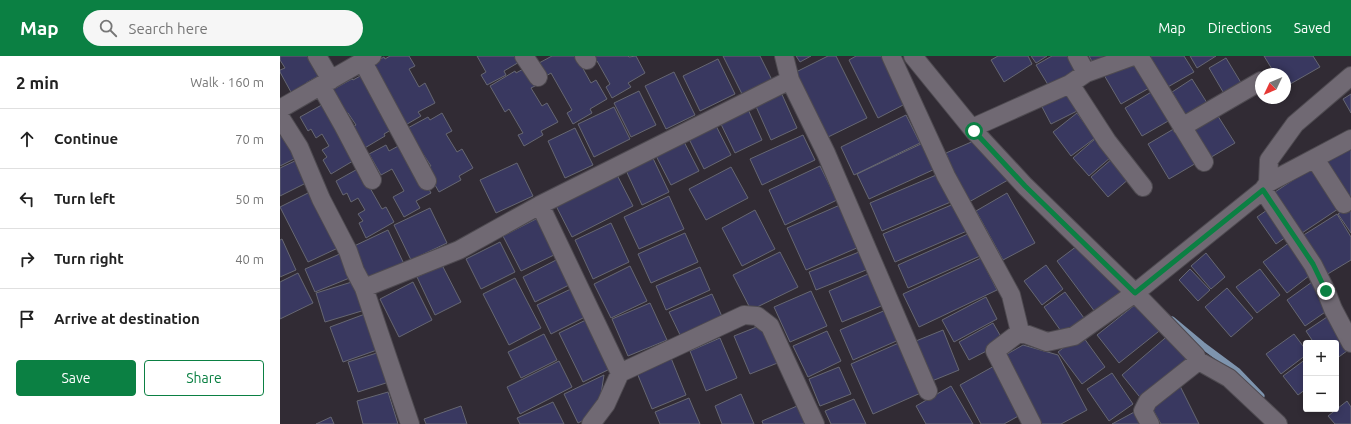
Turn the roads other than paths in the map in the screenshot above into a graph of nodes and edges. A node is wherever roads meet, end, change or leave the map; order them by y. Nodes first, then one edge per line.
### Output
1 (317, 56) edge
2 (524, 56) edge
3 (784, 56) edge
4 (913, 56) edge
5 (1077, 56) edge
6 (1134, 56) edge
7 (1139, 56) edge
8 (368, 59) edge
9 (892, 59) edge
10 (1086, 73) junction
11 (1351, 76) edge
12 (538, 77) dead end
13 (790, 80) junction
14 (326, 83) junction
15 (1070, 84) junction
16 (1255, 84) edge
17 (280, 109) edge
18 (280, 117) edge
19 (1182, 127) junction
20 (972, 128) junction
21 (1351, 139) edge
22 (1314, 159) junction
23 (1204, 162) dead end
24 (372, 180) dead end
25 (428, 181) dead end
26 (1265, 186) junction
27 (1143, 187) dead end
28 (1344, 204) dead end
29 (540, 205) junction
30 (364, 288) junction
31 (1135, 293) junction
32 (1020, 332) junction
33 (1351, 342) edge
34 (1197, 360) junction
35 (620, 373) junction
36 (928, 391) dead end
37 (410, 424) edge
38 (591, 424) edge
39 (815, 424) edge
40 (1032, 424) edge
41 (1150, 424) edge
42 (1278, 424) edge

1 - 14 street
2 - 12 street
3 - 13 street
4 - 20 street
5 - 10 street
6 - 10 street
7 - 19 street
8 - 14 street
8 - 25 street
9 - 32 street
10 - 15 street
11 - 26 street
13 - 29 street
13 - 36 street
14 - 17 street
14 - 24 street
15 - 20 street
15 - 27 street
16 - 19 street
18 - 30 street
19 - 23 street
20 - 31 street
21 - 22 street
22 - 26 street
22 - 28 street
26 - 31 street
26 - 33 street
29 - 30 street
29 - 35 street
30 - 37 street
31 - 32 street
31 - 34 street
32 - 40 street
34 - 41 street
34 - 42 street
35 - 38 street
35 - 39 street

